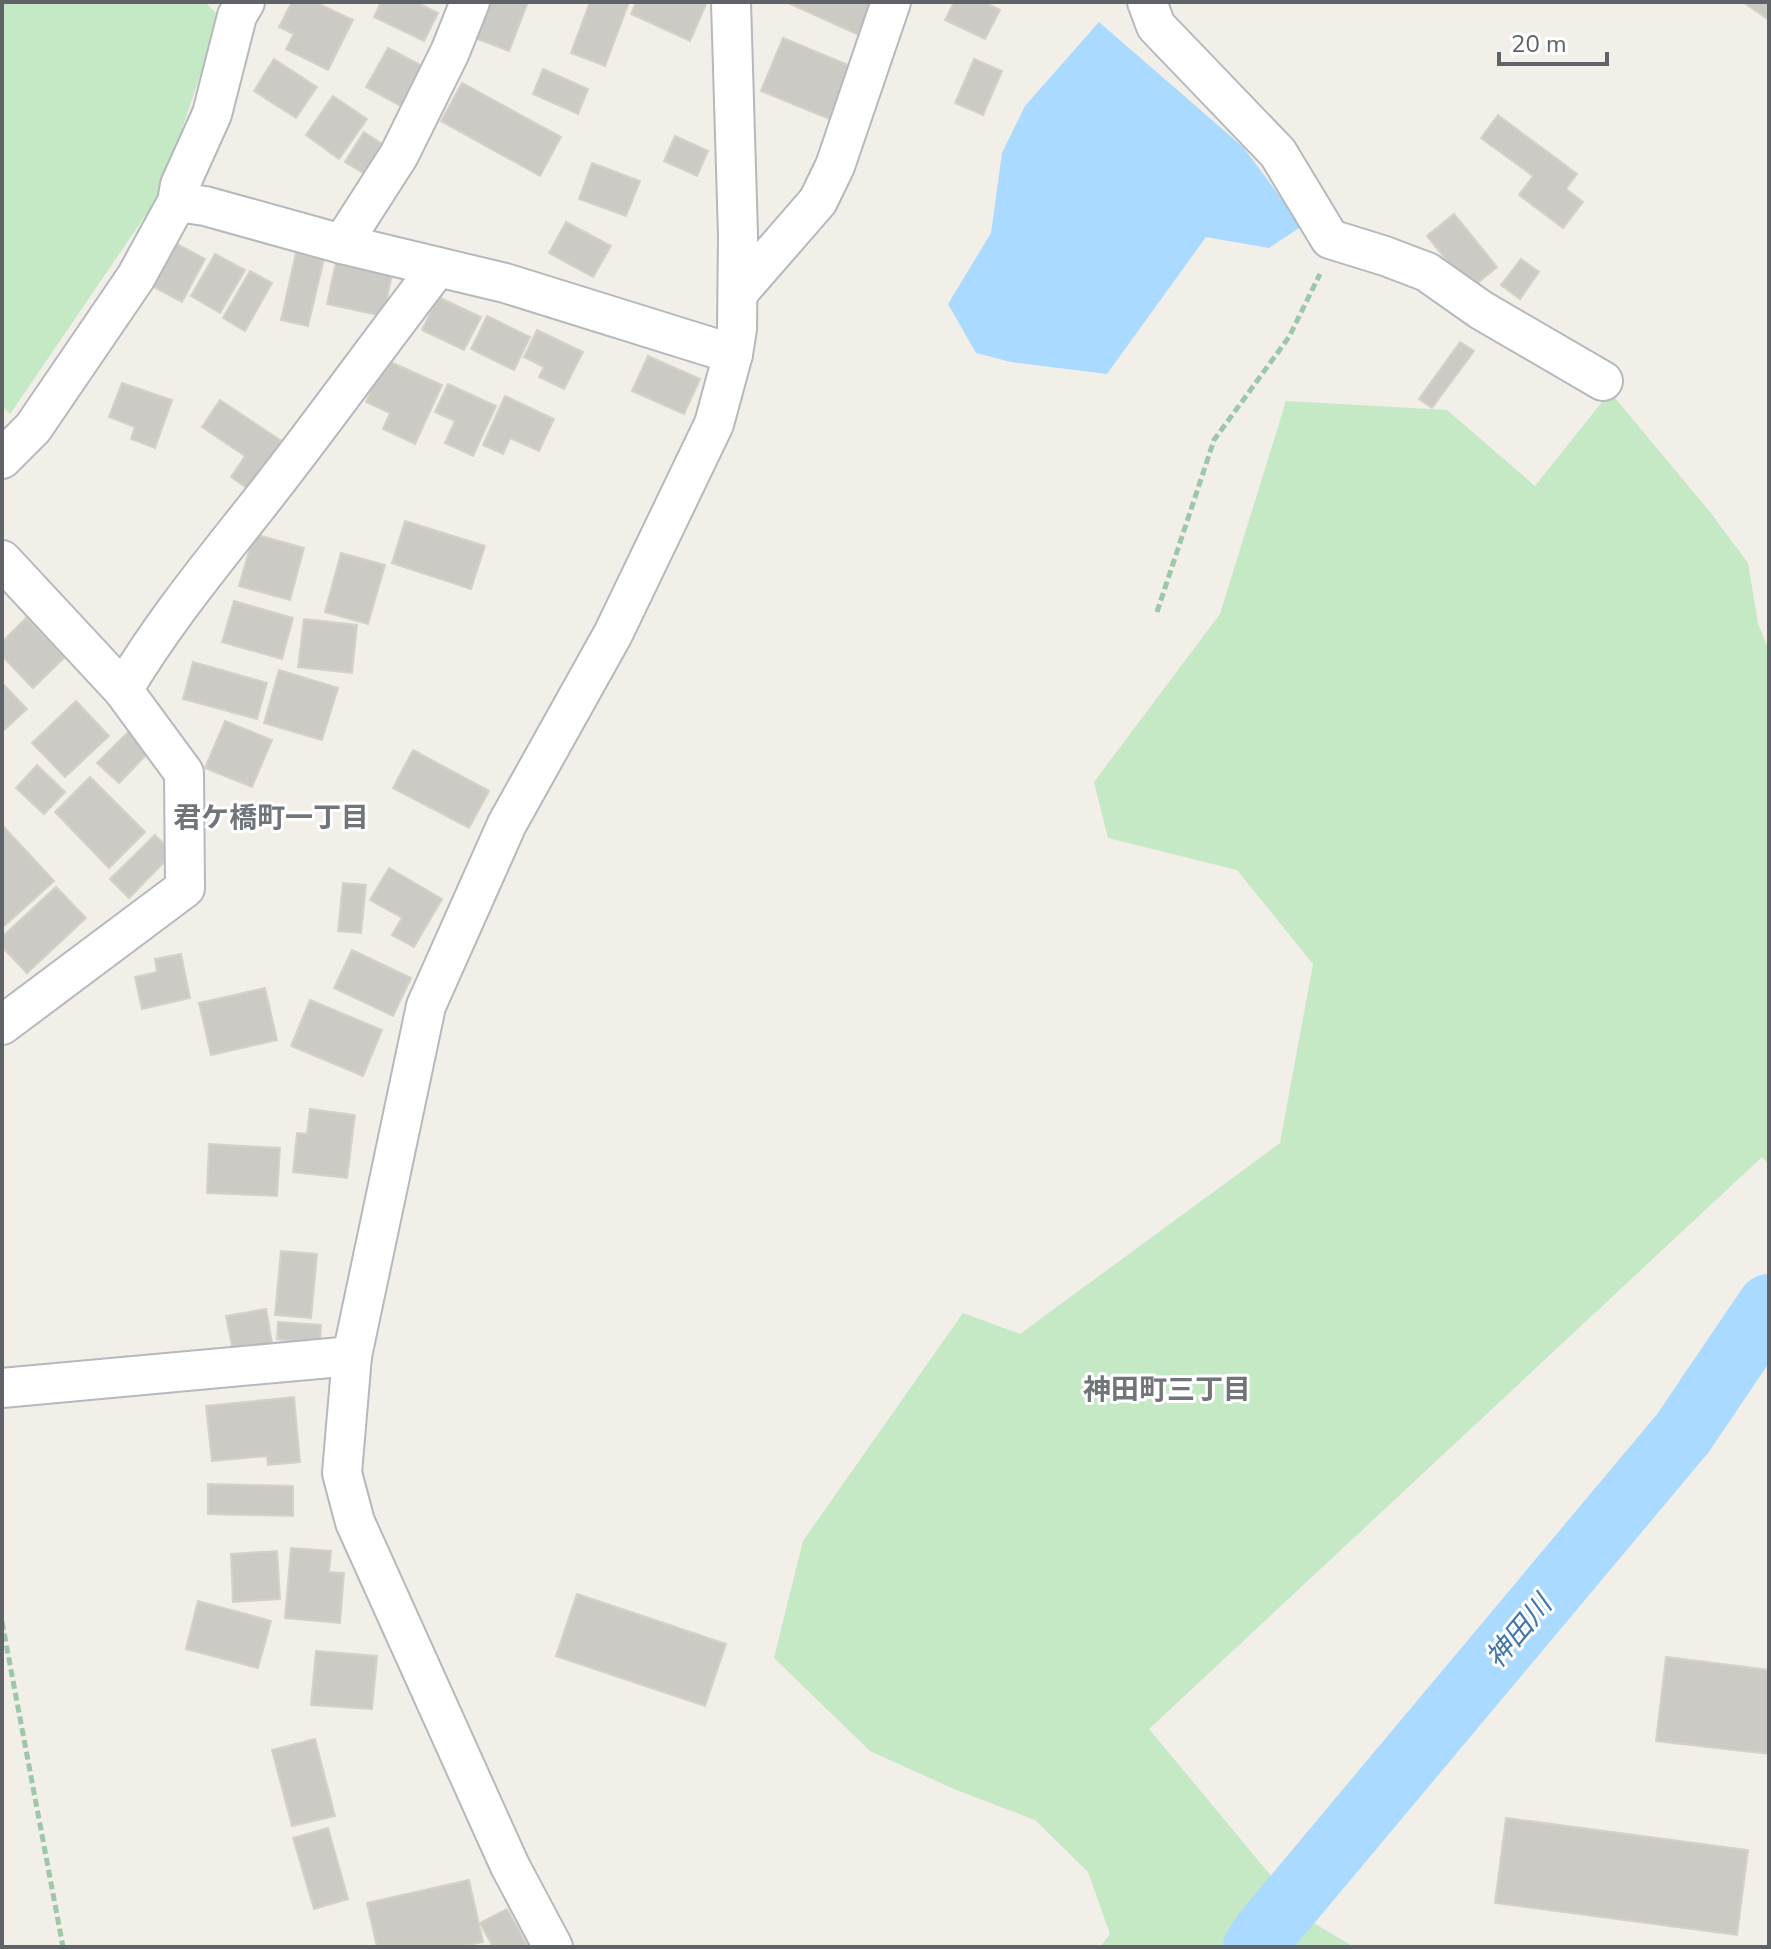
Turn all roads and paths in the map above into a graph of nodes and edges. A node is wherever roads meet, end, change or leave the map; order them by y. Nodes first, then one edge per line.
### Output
1 (245, 2) edge
2 (470, 2) edge
3 (731, 2) edge
4 (891, 2) edge
5 (1147, 2) edge
6 (177, 202) junction
7 (1330, 239) junction
8 (342, 244) junction
9 (438, 267) junction
10 (738, 293) junction
11 (733, 354) junction
12 (1603, 381) dead end
13 (2, 459) edge
14 (2, 560) edge
15 (1157, 612) dead end
16 (123, 690) junction
17 (2, 1025) edge
18 (352, 1356) junction
19 (2, 1388) edge
20 (2, 1622) edge
21 (63, 1947) edge
22 (553, 1947) edge

1 - 6 street
2 - 8 street
3 - 10 street
4 - 10 street
5 - 7 street
6 - 8 street
6 - 13 street
7 - 12 street
7 - 15 path
8 - 9 street
9 - 11 street
9 - 16 street
10 - 11 street
11 - 18 street
14 - 16 street
16 - 17 street
18 - 19 street
18 - 22 street
20 - 21 path

